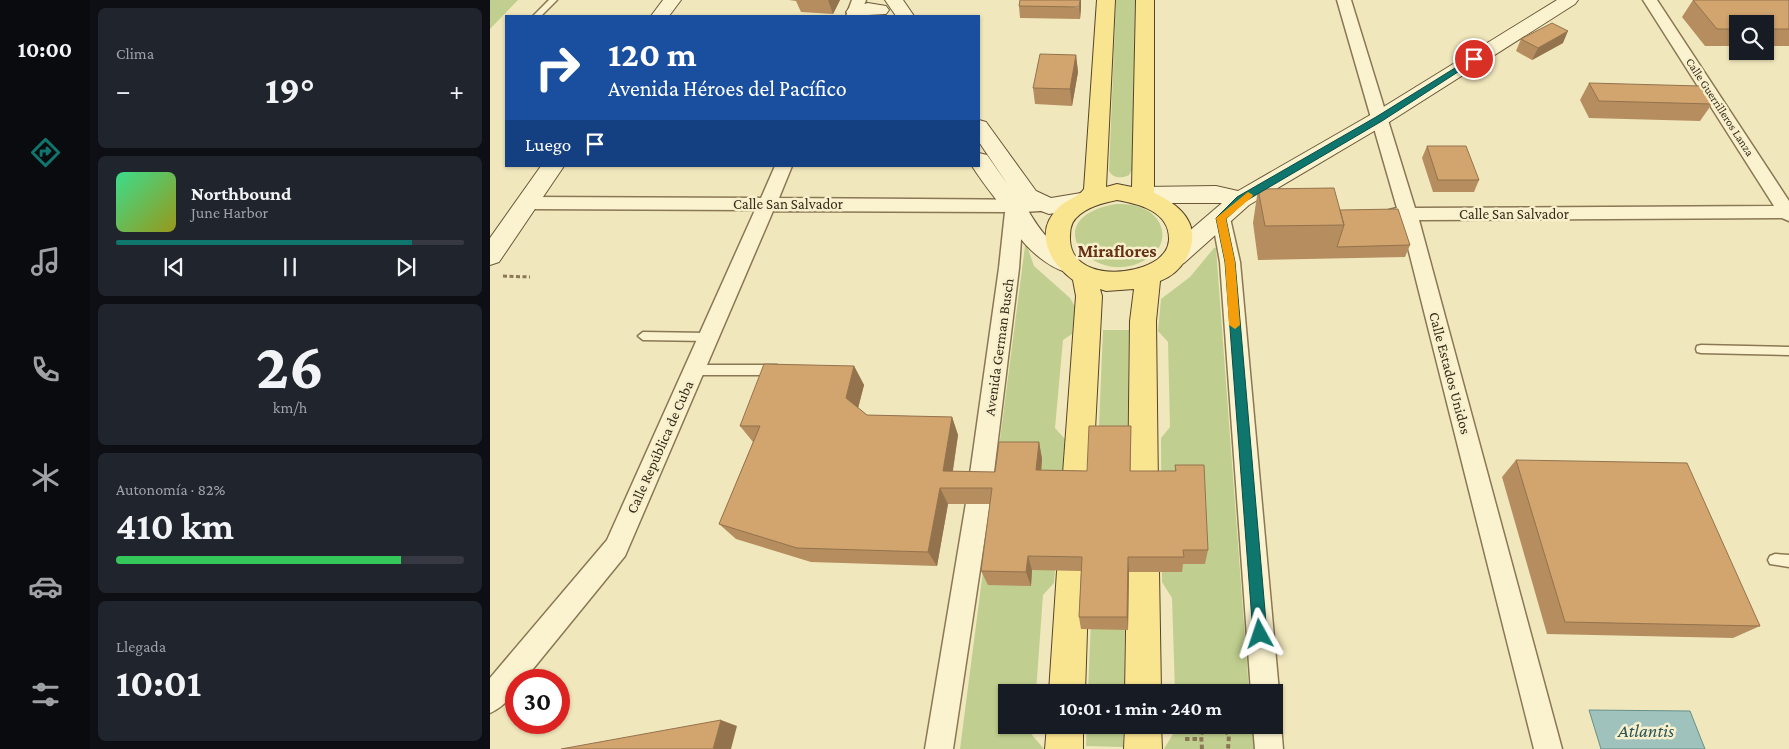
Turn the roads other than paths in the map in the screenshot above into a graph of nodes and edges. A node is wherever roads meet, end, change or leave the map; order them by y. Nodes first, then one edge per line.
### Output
1 (553, 0) edge
2 (672, 0) edge
3 (1106, 0) edge
4 (1145, 0) edge
5 (1344, 0) edge
6 (1569, 0) edge
7 (1650, 0) edge
8 (883, 7) edge
9 (856, 9) edge
10 (538, 15) edge
11 (661, 15) edge
12 (903, 15) edge
13 (1379, 119) junction
14 (980, 128) edge
15 (980, 162) edge
16 (552, 167) edge
17 (784, 167) edge
18 (1143, 195) junction
19 (1086, 199) junction
20 (1241, 199) junction
21 (526, 203) junction
22 (767, 204) junction
23 (1264, 205) edge
24 (1014, 206) junction
25 (1048, 206) junction
26 (1379, 213) edge
27 (1788, 213) edge
28 (1408, 214) junction
29 (1221, 218) junction
30 (1175, 257) junction
31 (494, 266) edge
32 (1077, 270) junction
33 (1148, 276) junction
34 (643, 336) dead end
35 (708, 337) junction
36 (1701, 349) dead end
37 (1789, 351) edge
38 (694, 370) junction
39 (791, 370) edge
40 (1077, 487) edge
41 (1143, 488) edge
42 (1775, 560) dead end
43 (1789, 561) edge
44 (1073, 571) edge
45 (1143, 571) edge
46 (1067, 684) edge
47 (1143, 684) edge
48 (1264, 684) edge
49 (490, 699) edge
50 (1065, 734) edge
51 (1143, 734) edge
52 (1268, 734) edge
53 (939, 749) edge
54 (1064, 749) edge
55 (1143, 749) edge
56 (1269, 749) edge
57 (1548, 749) edge

1 - 10 lane
2 - 11 main road
3 - 19 main road
4 - 18 main road
5 - 13 street, Calle Estados Unidos
6 - 13 main road
7 - 27 street, Calle Guerrilleros Lanza
8 - 9 main road
8 - 12 main road
13 - 20 main road
13 - 28 street, Calle Estados Unidos
14 - 25 main road
15 - 24 main road
16 - 21 main road
17 - 22 street, Calle República de Cuba
18 - 19 main road
18 - 20 main road
18 - 30 main road
19 - 25 main road
19 - 32 main road
20 - 23 street
20 - 29 main road
21 - 22 street, Calle San Salvador
21 - 31 main road
22 - 24 street, Calle San Salvador
22 - 35 street, Calle República de Cuba
24 - 25 street, Calle San Salvador
24 - 32 main road
24 - 53 street, Avenida German Busch
26 - 28 street, Calle San Salvador
27 - 28 street, Calle San Salvador
28 - 57 street, Calle Estados Unidos
29 - 30 main road
29 - 48 street
30 - 33 main road
32 - 33 main road
32 - 40 main road
33 - 41 main road
34 - 35 lane
35 - 38 street, Calle República de Cuba
36 - 37 lane
38 - 39 lane
38 - 49 street, Calle República de Cuba
42 - 43 lane
44 - 46 main road
45 - 47 main road
50 - 54 main road
51 - 55 main road
52 - 56 street

